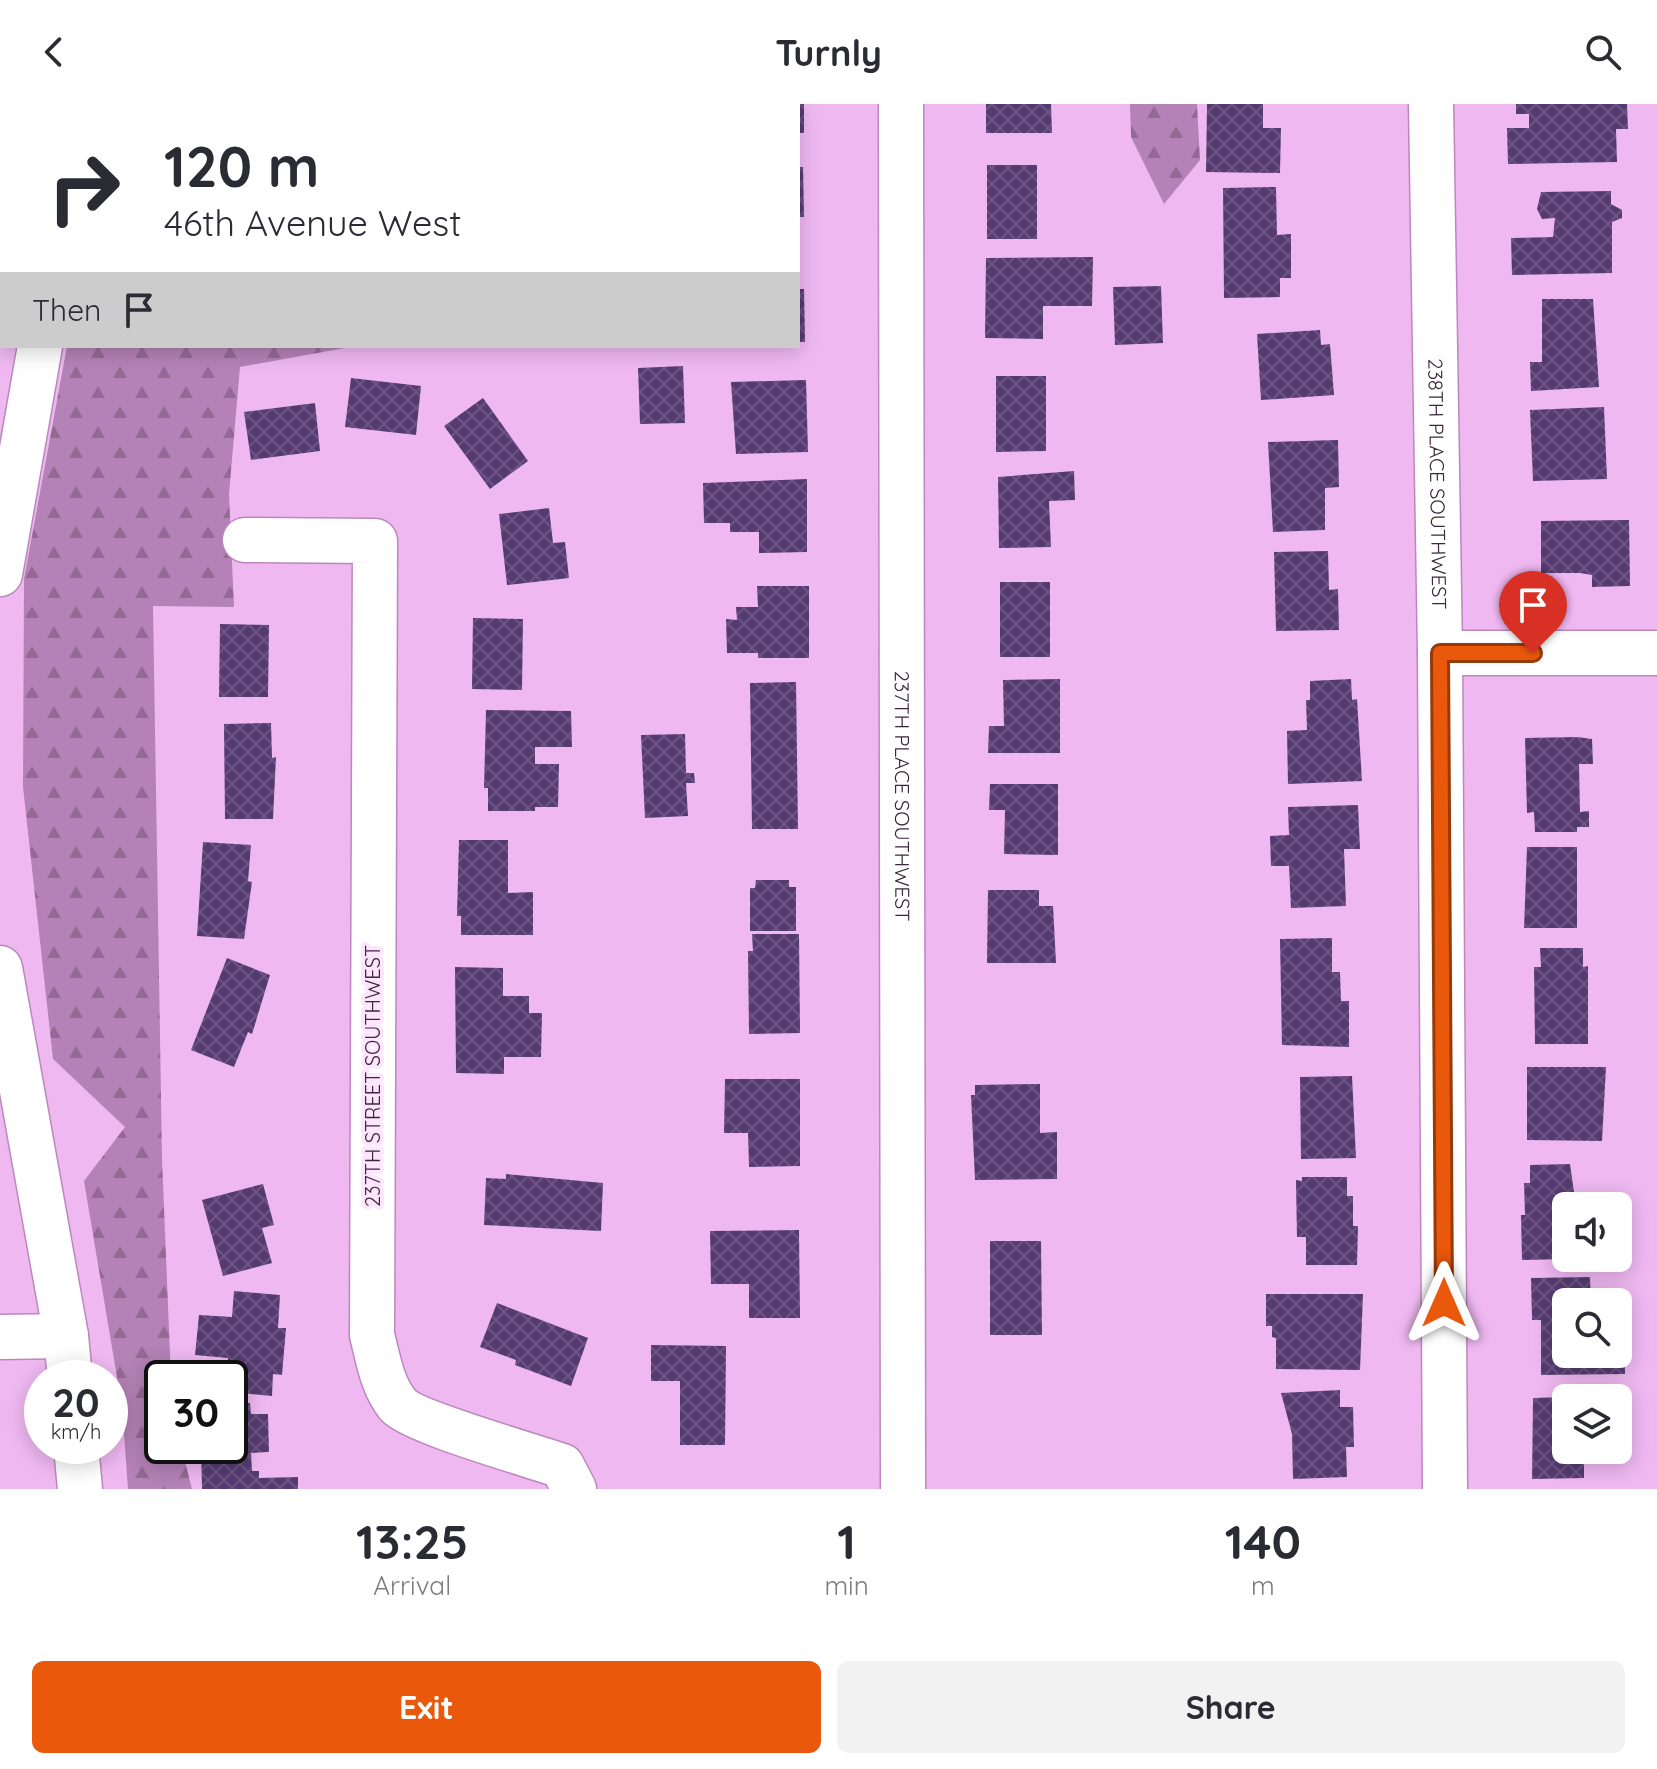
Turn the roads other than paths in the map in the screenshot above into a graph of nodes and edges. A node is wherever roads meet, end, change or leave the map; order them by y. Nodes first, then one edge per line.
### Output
1 (901, 104) edge
2 (1431, 104) edge
3 (40, 348) edge
4 (7, 500) edge
5 (245, 540) dead end
6 (0, 574) edge
7 (1440, 653) junction
8 (1657, 653) edge
9 (0, 968) edge
10 (0, 1337) edge
11 (68, 1357) edge
12 (78, 1464) edge
13 (80, 1489) edge
14 (574, 1489) edge
15 (903, 1489) edge
16 (1445, 1489) edge

1 - 15 street, 237TH PLACE SOUTHWEST
2 - 7 street, 238TH PLACE SOUTHWEST
3 - 4 street
4 - 6 street
5 - 14 street, 237TH STREET SOUTHWEST
7 - 8 street
7 - 16 street, 238TH PLACE SOUTHWEST
9 - 11 street
10 - 11 street
12 - 13 street

